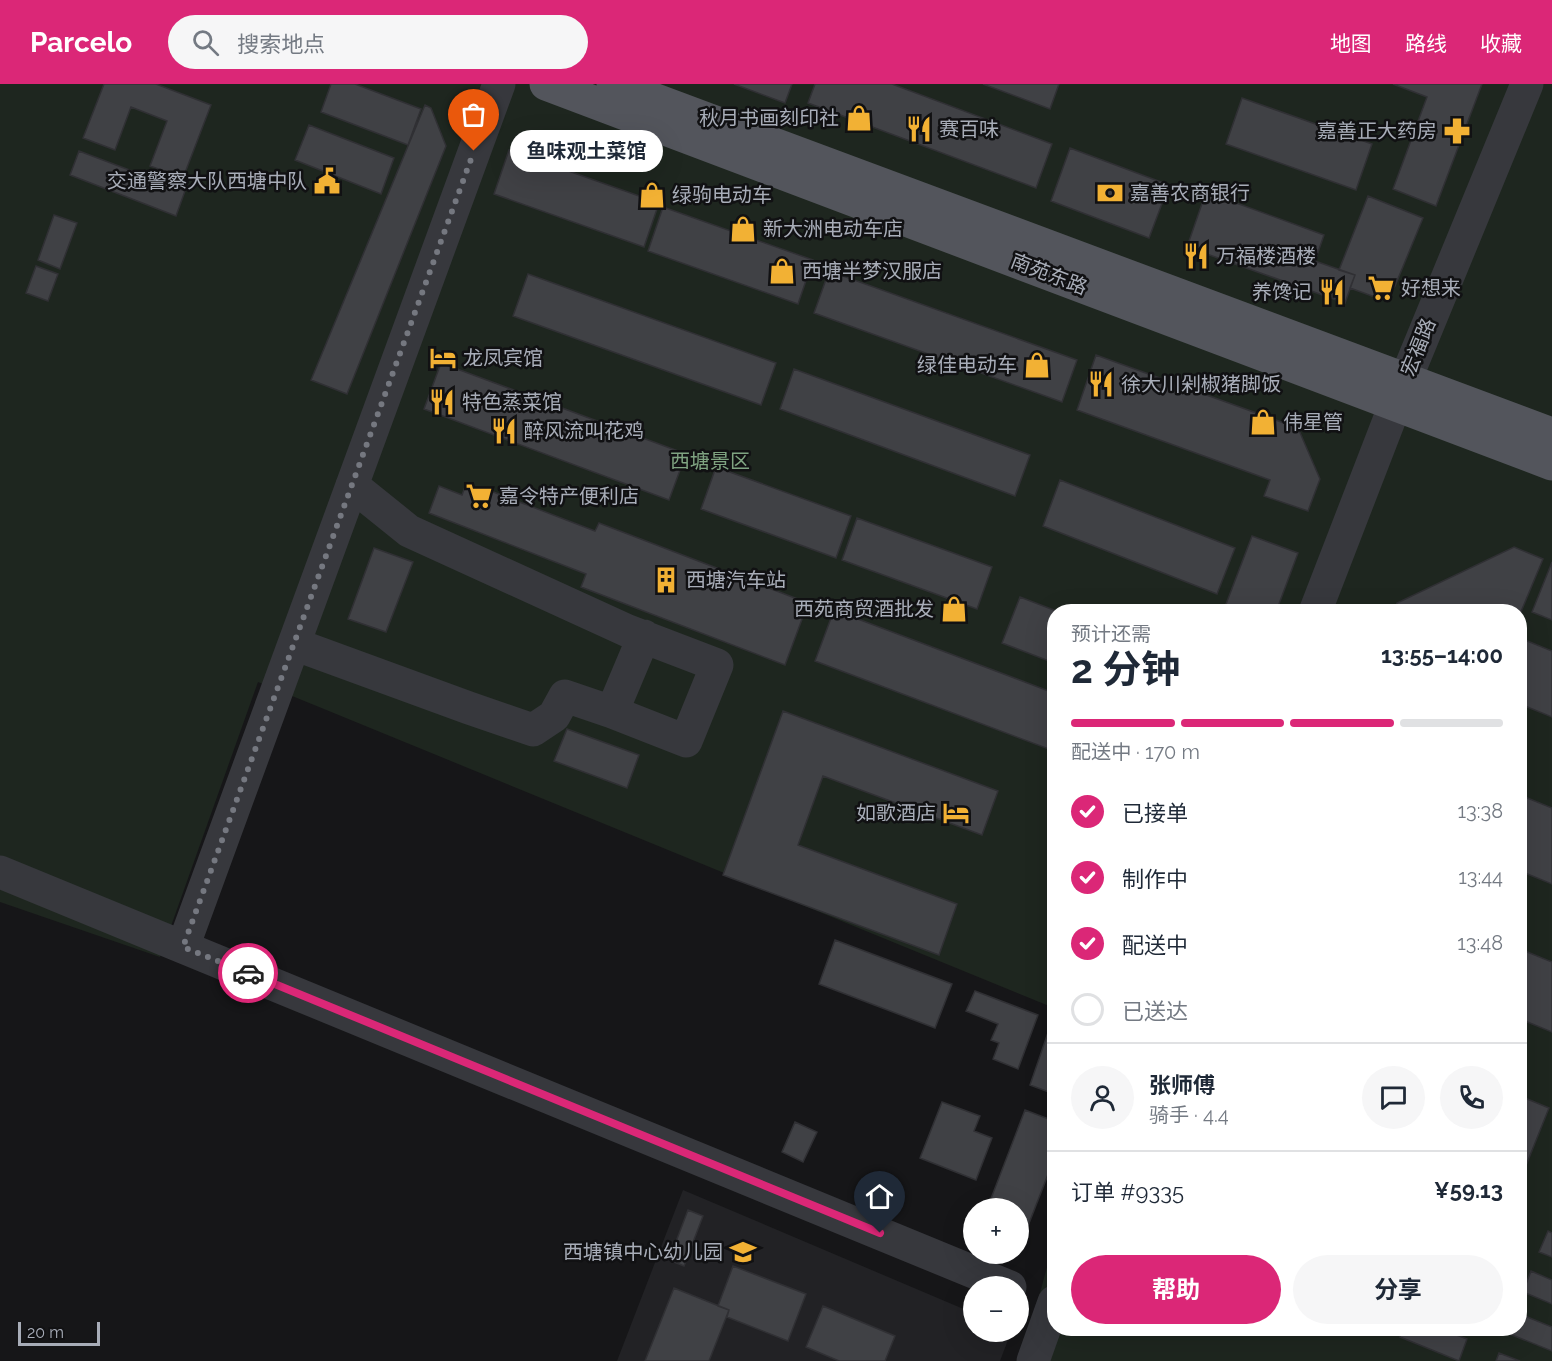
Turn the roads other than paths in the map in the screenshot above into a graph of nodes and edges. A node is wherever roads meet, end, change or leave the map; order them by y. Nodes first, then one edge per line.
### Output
1 (499, 84) edge
2 (546, 84) edge
3 (614, 84) edge
4 (1527, 84) edge
5 (1400, 392) junction
6 (1552, 434) edge
7 (1552, 464) edge
8 (352, 485) junction
9 (1318, 604) edge
10 (644, 636) junction
11 (294, 644) junction
12 (612, 712) junction
13 (0, 872) edge
14 (183, 947) junction
15 (983, 1276) edge
16 (1029, 1294) edge
17 (1047, 1301) edge
18 (1047, 1323) edge
19 (1033, 1361) edge

1 - 8 street
2 - 5 main road, 南苑东路
3 - 5 main road, 南苑东路
4 - 5 street, 宏福路
5 - 6 main road, 南苑东路
5 - 7 main road, 南苑东路
5 - 9 street, 宏福路
8 - 10 street
8 - 11 street
10 - 12 street
10 - 12 street
11 - 12 street
11 - 14 street
13 - 14 street
14 - 15 street
16 - 17 street
18 - 19 street

